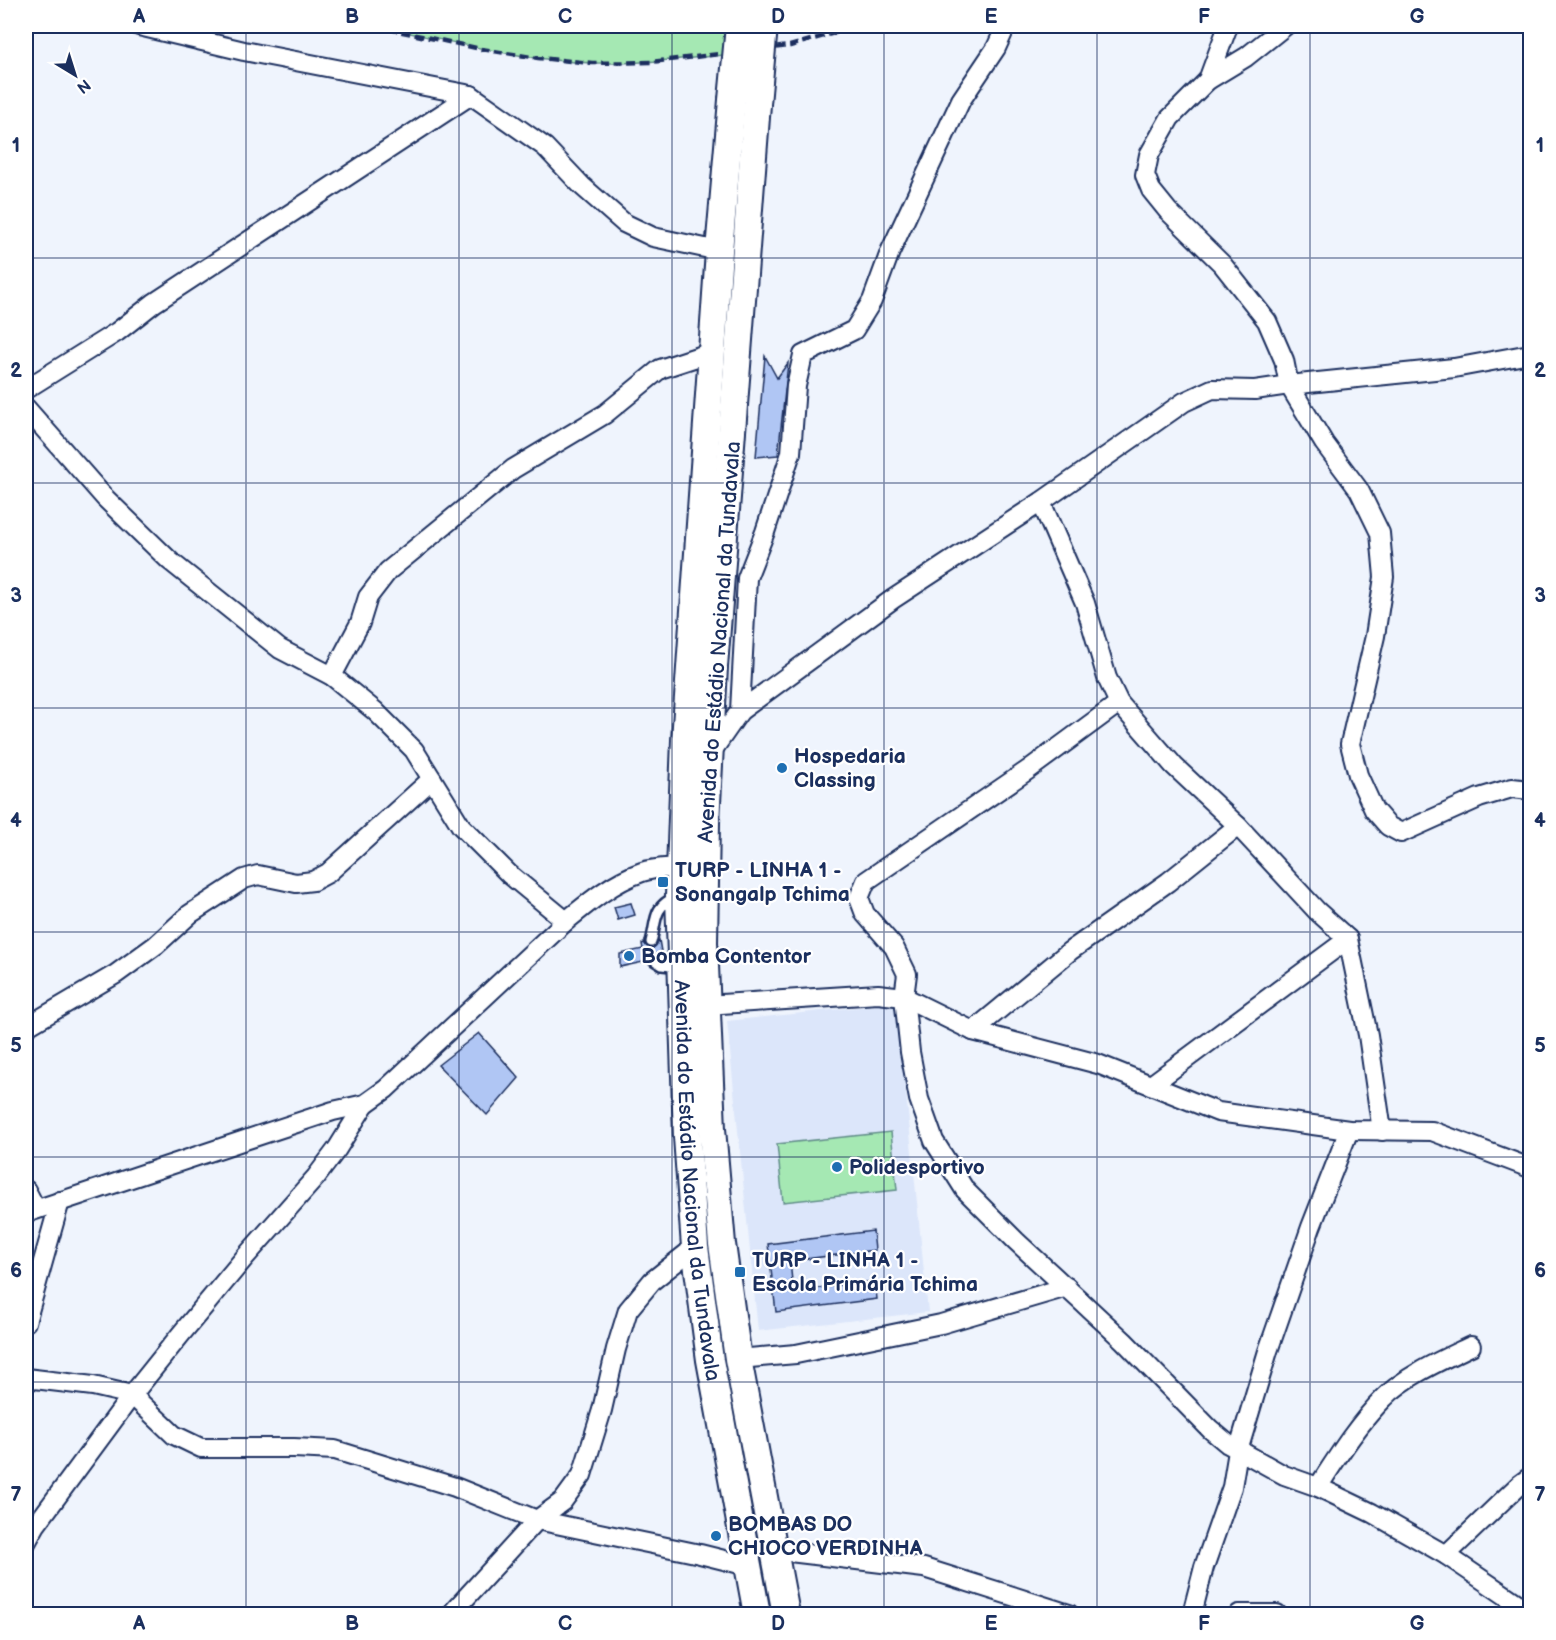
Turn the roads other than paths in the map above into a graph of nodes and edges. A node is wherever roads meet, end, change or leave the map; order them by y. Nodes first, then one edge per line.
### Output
1 (139, 26) edge
2 (738, 26) edge
3 (764, 26) edge
4 (1006, 26) edge
5 (1228, 26) edge
6 (1285, 26) edge
7 (1208, 80) junction
8 (471, 94) junction
9 (718, 251) junction
10 (712, 352) junction
11 (1530, 354) edge
12 (1289, 385) junction
13 (26, 389) edge
14 (26, 408) edge
15 (1041, 502) junction
16 (332, 676) junction
17 (1119, 703) junction
18 (740, 711) junction
19 (709, 755) junction
20 (432, 779) junction
21 (1530, 790) edge
22 (1238, 826) junction
23 (680, 867) junction
24 (679, 896) junction
25 (566, 921) junction
26 (1348, 939) junction
27 (651, 942) dead end
28 (654, 960) dead end
29 (680, 967) junction
30 (904, 997) junction
31 (706, 1005) junction
32 (26, 1027) edge
33 (974, 1031) junction
34 (1151, 1085) junction
35 (365, 1104) junction
36 (1349, 1130) junction
37 (1382, 1131) junction
38 (1530, 1168) edge
39 (26, 1190) edge
40 (60, 1201) junction
41 (31, 1211) edge
42 (695, 1247) junction
43 (1067, 1287) junction
44 (26, 1322) edge
45 (1471, 1346) dead end
46 (738, 1359) junction
47 (26, 1378) edge
48 (132, 1395) junction
49 (1239, 1451) junction
50 (1530, 1477) edge
51 (1318, 1487) junction
52 (537, 1520) junction
53 (26, 1543) edge
54 (773, 1550) junction
55 (1446, 1555) junction
56 (748, 1566) junction
57 (1530, 1612) edge
58 (451, 1614) edge
59 (758, 1614) edge
60 (786, 1614) edge
61 (1069, 1614) edge
62 (1192, 1614) edge
63 (1239, 1614) edge
64 (1277, 1614) edge

1 - 8 street
2 - 9 street, Avenida do Estádio Nacional da Tundavala, bridge
3 - 19 street, Avenida do Estádio Nacional da Tundavala, bridge
4 - 18 street
5 - 7 street
6 - 7 street
7 - 12 street
8 - 9 street
8 - 13 street
9 - 10 street, Avenida do Estádio Nacional da Tundavala
10 - 16 street
10 - 23 street, Avenida do Estádio Nacional da Tundavala
11 - 12 street
12 - 15 street
12 - 21 street
14 - 16 street
15 - 17 street
15 - 18 street
16 - 20 street
17 - 22 street
17 - 30 street
18 - 19 street
19 - 31 street, Avenida do Estádio Nacional da Tundavala
20 - 25 street
20 - 32 street
22 - 26 street
22 - 33 street
23 - 24 street, Avenida do Estádio Nacional da Tundavala
23 - 25 street
24 - 27 lane
24 - 29 street, Avenida do Estádio Nacional da Tundavala
25 - 35 street
26 - 34 street
26 - 37 street
28 - 29 lane
29 - 42 street, Avenida do Estádio Nacional da Tundavala
30 - 31 street
30 - 33 street
30 - 43 street
31 - 46 street, Avenida do Estádio Nacional da Tundavala
33 - 34 street
34 - 36 street
35 - 40 street
35 - 48 street
36 - 37 street
36 - 49 street
37 - 38 street
39 - 41 street
40 - 41 street
40 - 44 street
42 - 52 street
42 - 56 street, Avenida do Estádio Nacional da Tundavala
43 - 46 street
43 - 49 street
45 - 51 street
46 - 54 street, Avenida do Estádio Nacional da Tundavala
47 - 48 street
48 - 52 street
48 - 53 street
49 - 51 street
49 - 62 street
50 - 55 street
51 - 55 street
52 - 56 street
52 - 58 street
54 - 60 street, Avenida do Estádio Nacional da Tundavala
54 - 61 street
55 - 57 street
56 - 59 street, Avenida do Estádio Nacional da Tundavala
63 - 64 street

